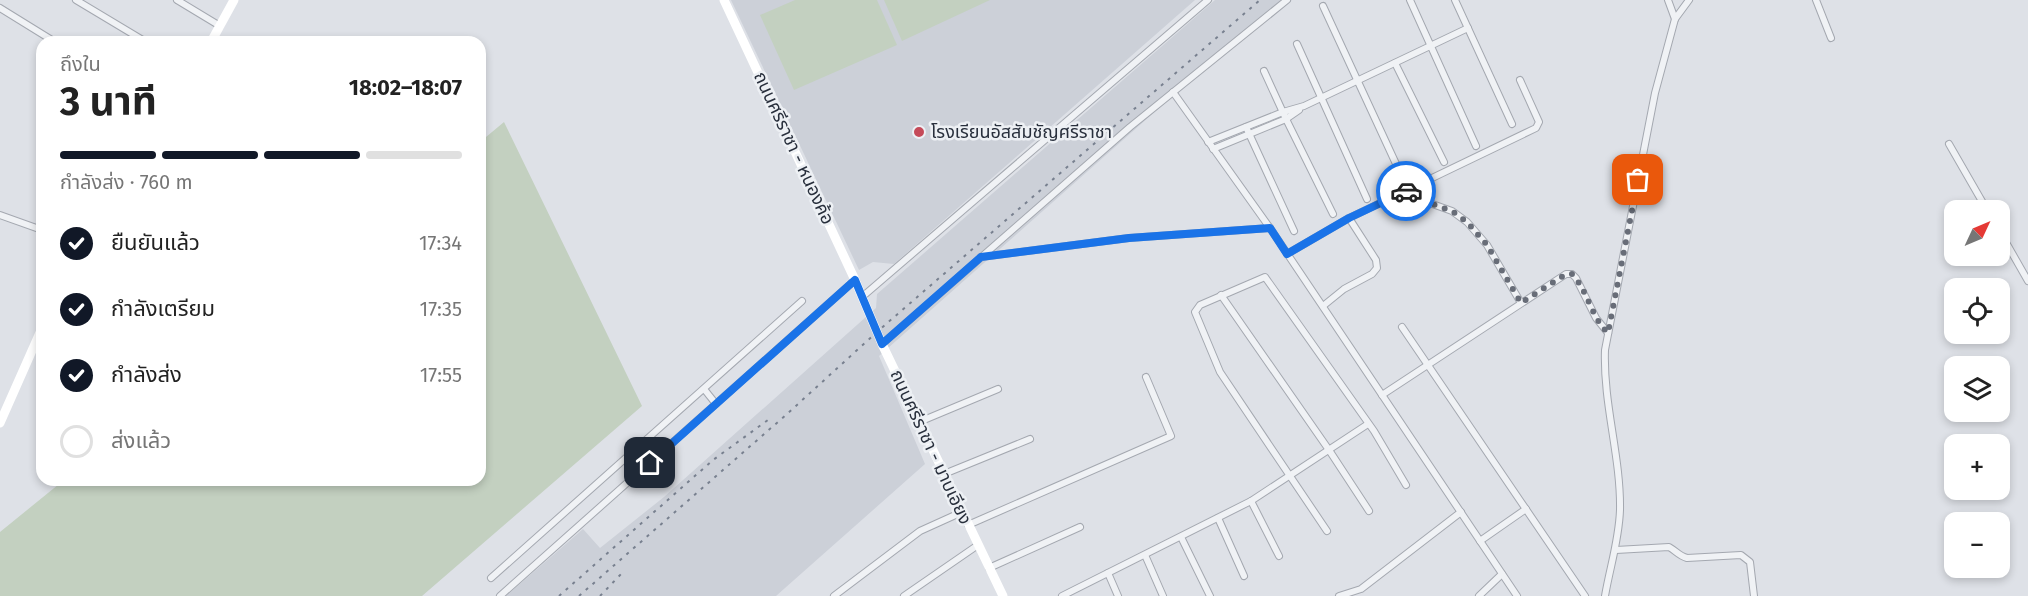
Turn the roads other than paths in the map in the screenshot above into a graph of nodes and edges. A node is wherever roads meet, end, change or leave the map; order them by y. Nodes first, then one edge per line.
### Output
1 (76, 0) edge
2 (177, 0) edge
3 (234, 0) edge
4 (724, 0) edge
5 (1208, 0) edge
6 (1287, 0) edge
7 (1410, 0) edge
8 (1455, 0) edge
9 (1668, 0) edge
10 (1689, 0) edge
11 (1816, 0) edge
12 (1323, 6) dead end
13 (0, 8) edge
14 (1675, 19) junction
15 (220, 26) junction
16 (1468, 28) junction
17 (45, 36) edge
18 (136, 36) edge
19 (214, 36) edge
20 (1831, 38) dead end
21 (1297, 44) dead end
22 (1430, 46) junction
23 (1395, 63) junction
24 (1264, 71) dead end
25 (1520, 80) dead end
26 (1358, 81) junction
27 (1173, 92) junction
28 (1322, 98) junction
29 (1284, 116) junction
30 (1512, 124) dead end
31 (1246, 127) junction
32 (1249, 134) junction
33 (1208, 142) junction
34 (1949, 144) dead end
35 (1476, 146) dead end
36 (1213, 149) junction
37 (1444, 162) dead end
38 (1403, 179) dead end
39 (1406, 191) junction
40 (1367, 199) dead end
41 (1981, 200) edge
42 (1333, 214) dead end
43 (0, 215) edge
44 (1349, 218) junction
45 (36, 228) edge
46 (1270, 228) junction
47 (1294, 231) dead end
48 (2010, 250) edge
49 (1287, 254) junction
50 (981, 257) junction
51 (855, 280) junction
52 (2028, 281) edge
53 (1221, 296) junction
54 (862, 297) junction
55 (802, 301) dead end
56 (1521, 303) junction
57 (1323, 306) junction
58 (1402, 327) dead end
59 (1608, 333) junction
60 (36, 342) edge
61 (882, 344) junction
62 (1428, 364) junction
63 (1146, 377) dead end
64 (704, 389) junction
65 (998, 389) dead end
66 (1382, 394) junction
67 (716, 404) junction
68 (920, 422) junction
69 (0, 423) edge
70 (1368, 424) junction
71 (1030, 439) dead end
72 (1329, 450) junction
73 (945, 474) junction
74 (1290, 475) junction
75 (1406, 485) dead end
76 (1251, 501) junction
77 (1526, 509) junction
78 (1369, 511) dead end
79 (962, 512) junction
80 (1461, 512) junction
81 (1218, 518) junction
82 (969, 525) junction
83 (1080, 527) dead end
84 (1327, 531) dead end
85 (1181, 537) junction
86 (1480, 541) junction
87 (978, 545) junction
88 (1616, 550) junction
89 (1145, 555) junction
90 (1279, 555) dead end
91 (989, 568) junction
92 (1108, 573) junction
93 (1502, 574) junction
94 (1244, 576) dead end
95 (491, 578) dead end
96 (1067, 595) edge
97 (500, 596) edge
98 (834, 596) edge
99 (904, 596) edge
100 (1003, 596) edge
101 (1118, 596) edge
102 (1163, 596) edge
103 (1210, 596) edge
104 (1339, 596) edge
105 (1479, 596) edge
106 (1517, 596) edge
107 (1585, 596) edge
108 (1605, 596) edge
109 (1754, 596) edge

1 - 18 street
2 - 15 street
3 - 15 main road
4 - 51 main road, ถนนศรีราชา - หนองค้อ
5 - 54 street
6 - 27 street
7 - 22 street
8 - 16 street
9 - 14 street
10 - 14 street
11 - 20 street
12 - 26 street
13 - 17 street
14 - 59 street
15 - 19 main road
16 - 22 street
16 - 30 street
21 - 28 street
22 - 23 street
22 - 35 street
23 - 26 street
23 - 37 street
24 - 29 street
25 - 39 street
26 - 28 street
26 - 38 street
27 - 33 street
27 - 50 street
28 - 29 street
28 - 40 street
29 - 31 street
29 - 32 street
29 - 42 street
31 - 32 street
31 - 33 street
32 - 36 street
32 - 47 street
33 - 36 street
34 - 41 street
36 - 46 street
39 - 44 street
39 - 56 street
43 - 45 street
44 - 49 street
44 - 57 street
46 - 49 street
46 - 50 street
48 - 52 street
49 - 57 street
50 - 61 street
51 - 54 main road, ถนนศรีราชา - หนองค้อ
51 - 67 street
53 - 70 street
53 - 72 street
53 - 74 street
54 - 61 main road, ถนนศรีราชา - มาบเอียง
55 - 64 street
56 - 59 street
56 - 62 street
57 - 66 street
58 - 62 street
59 - 88 street
60 - 69 main road
61 - 68 main road, ถนนศรีราชา - มาบเอียง
62 - 66 street
62 - 77 street
63 - 82 street
64 - 67 street
64 - 95 street
65 - 68 street
66 - 80 street
67 - 97 street
68 - 73 main road, ถนนศรีราชา - มาบเอียง
70 - 72 street
70 - 75 street
71 - 73 street
72 - 74 street
72 - 78 street
73 - 79 main road, ถนนศรีราชา - มาบเอียง
74 - 76 street
74 - 84 street
76 - 81 street
76 - 90 street
77 - 86 street
77 - 107 street
79 - 82 main road, ถนนศรีราชา - มาบเอียง
79 - 98 street
80 - 86 street
80 - 104 street
81 - 85 street
81 - 94 street
82 - 87 main road, ถนนศรีราชา - มาบเอียง
83 - 91 street
85 - 89 street
85 - 103 street
86 - 93 street
87 - 91 main road, ถนนศรีราชา - มาบเอียง
87 - 99 street
88 - 108 street
88 - 109 street
89 - 92 street
89 - 102 street
91 - 100 main road, ถนนศรีราชา - มาบเอียง
92 - 96 street
92 - 101 street
93 - 105 street
93 - 106 street

